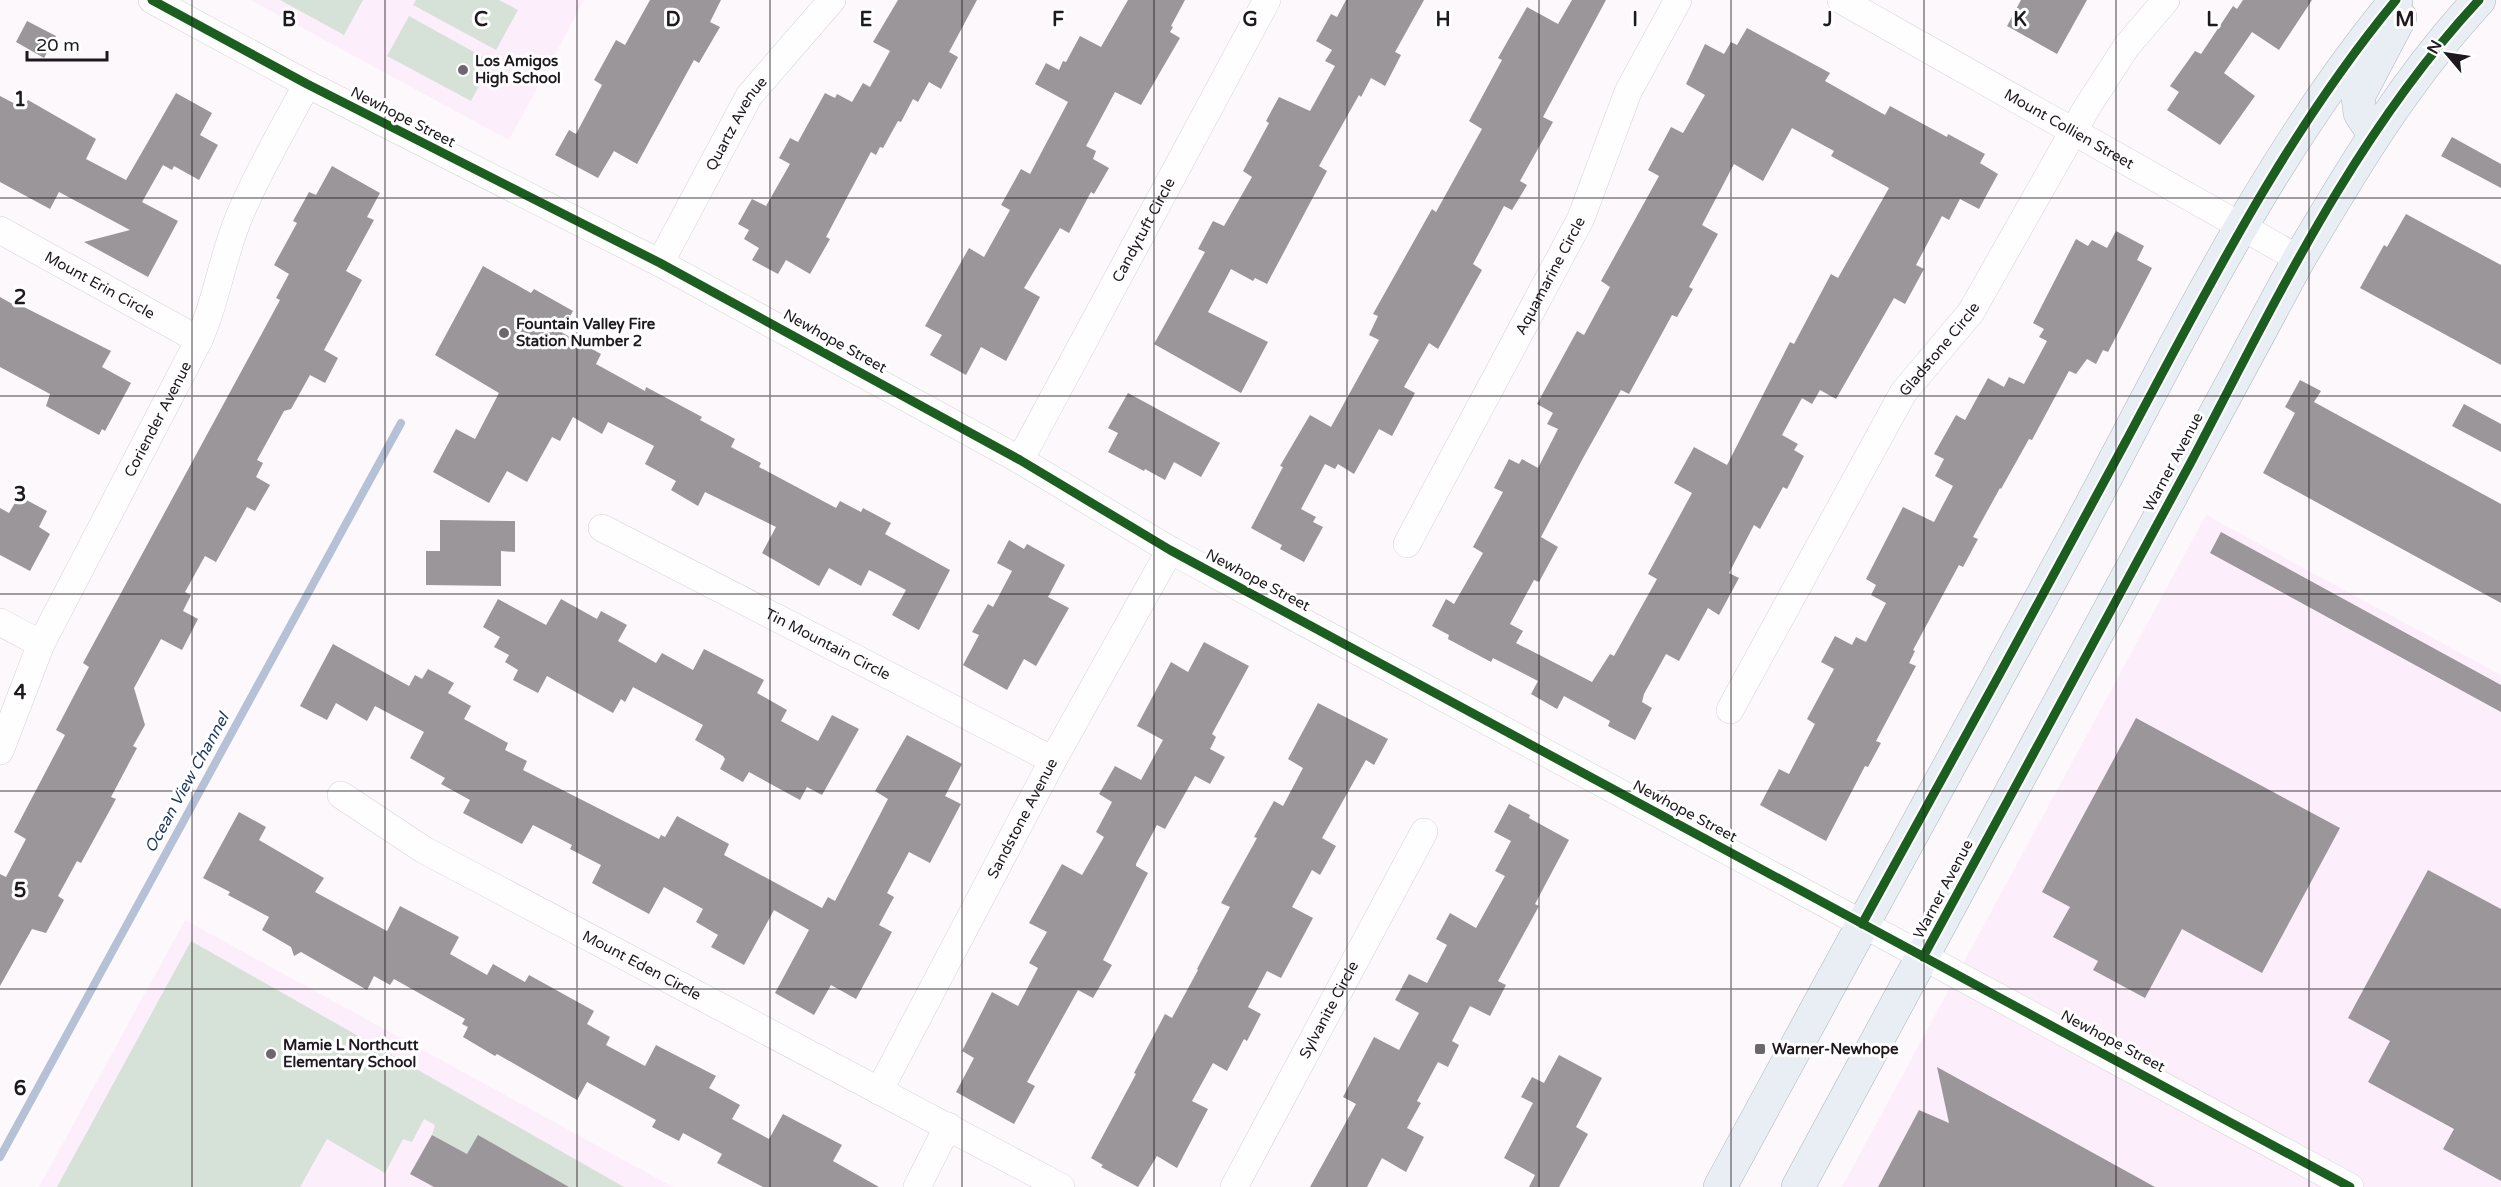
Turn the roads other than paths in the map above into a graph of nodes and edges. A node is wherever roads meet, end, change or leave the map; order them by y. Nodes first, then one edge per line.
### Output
1 (152, 0) edge
2 (832, 0) edge
3 (1267, 0) edge
4 (1678, 0) edge
5 (2166, 0) edge
6 (2396, 0) edge
7 (2410, 0) edge
8 (2479, 0) edge
9 (1846, 1) edge
10 (307, 84) junction
11 (2072, 131) junction
12 (2374, 134) junction
13 (2241, 227) junction
14 (0, 230) edge
15 (2299, 259) junction
16 (660, 263) junction
17 (199, 340) junction
18 (1020, 460) junction
19 (602, 528) dead end
20 (1407, 544) dead end
21 (1170, 550) junction
22 (0, 622) edge
23 (41, 644) junction
24 (1730, 710) dead end
25 (0, 751) edge
26 (1053, 760) junction
27 (341, 795) dead end
28 (1424, 832) dead end
29 (1862, 924) junction
30 (1923, 957) junction
31 (879, 1091) junction
32 (948, 1126) junction
33 (917, 1187) edge
34 (1061, 1187) edge
35 (1234, 1187) edge
36 (1720, 1187) edge
37 (1798, 1187) edge
38 (2350, 1187) edge

1 - 10 street, Newhope Street
2 - 16 street, Quartz Avenue
3 - 18 street, Candytuft Circle
4 - 20 street, Aquamarine Circle
5 - 11 street, Gladstone Circle
6 - 13 main road
7 - 12 main road
8 - 12 main road, Warner Avenue
9 - 11 street, Mount Collien Street
10 - 16 street, Newhope Street
10 - 17 street, Coriender Avenue
11 - 13 street, Mount Collien Street
11 - 24 street, Gladstone Circle
12 - 15 main road, Warner Avenue
13 - 15 street, Mount Collien Street
13 - 29 main road
14 - 17 street, Mount Erin Circle
15 - 30 main road, Warner Avenue
16 - 18 street, Newhope Street
17 - 23 street, Coriender Avenue
18 - 21 street, Newhope Street
19 - 26 street, Tin Mountain Circle
21 - 26 street, Sandstone Avenue
21 - 29 street, Newhope Street
22 - 23 street
23 - 25 street, Coriender Avenue
26 - 31 street, Sandstone Avenue
27 - 31 street, Mount Eden Circle
28 - 35 street, Sylvanite Circle
29 - 30 street, Newhope Street
29 - 36 main road
30 - 37 main road, Warner Avenue
30 - 38 street, Newhope Street
31 - 32 street, Mount Eden Circle
32 - 33 street
32 - 34 street, Mount Eden Circle

